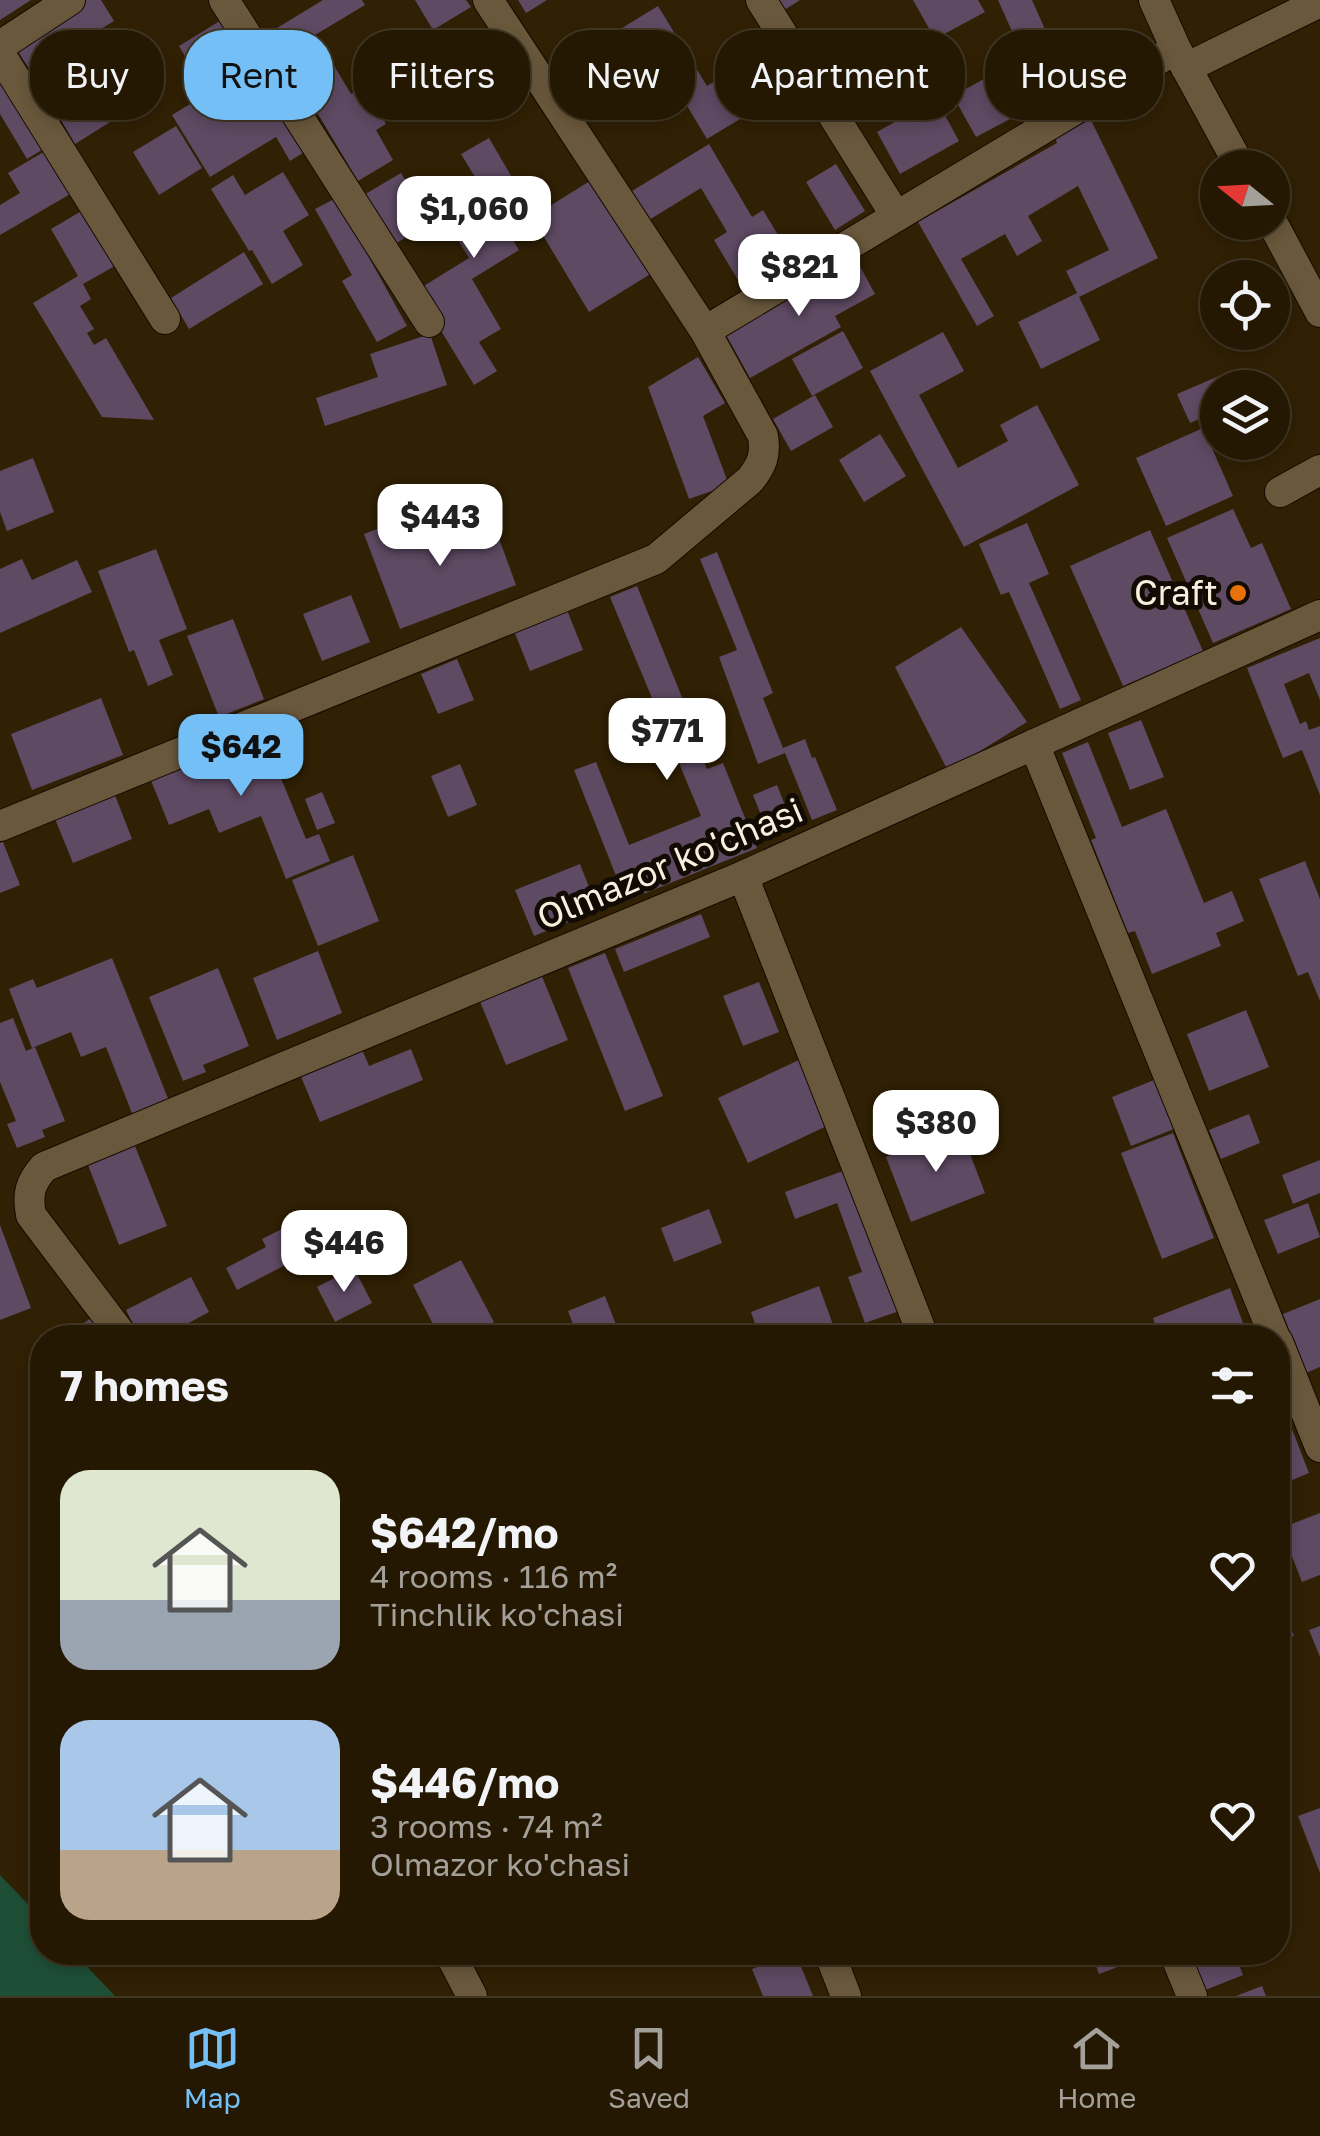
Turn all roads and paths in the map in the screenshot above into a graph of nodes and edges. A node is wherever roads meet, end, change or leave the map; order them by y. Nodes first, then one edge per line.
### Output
1 (70, 0) edge
2 (224, 0) edge
3 (488, 0) edge
4 (761, 0) edge
5 (1154, 0) edge
6 (1320, 2) edge
7 (0, 46) edge
8 (0, 54) edge
9 (1181, 58) junction
10 (1231, 150) edge
11 (896, 216) junction
12 (1282, 240) edge
13 (1320, 312) edge
14 (165, 318) dead end
15 (429, 322) dead end
16 (705, 331) junction
17 (1320, 470) edge
18 (1280, 492) dead end
19 (1320, 616) edge
20 (1034, 744) junction
21 (0, 826) edge
22 (743, 876) junction
23 (114, 1325) edge
24 (919, 1325) edge
25 (1270, 1325) edge
26 (1290, 1374) edge
27 (1320, 1447) edge
28 (456, 1965) edge
29 (833, 1965) edge
30 (1179, 1965) edge
31 (472, 1996) edge
32 (846, 1996) edge
33 (1192, 1996) edge

1 - 7 street
2 - 15 street
3 - 16 street
4 - 11 street
5 - 9 street
6 - 9 street
8 - 14 street
9 - 10 street
9 - 11 street
11 - 16 street
12 - 13 street
16 - 21 street
17 - 18 street
19 - 20 street, Olmazor ko'chasi
20 - 22 street, Olmazor ko'chasi
20 - 25 street
22 - 23 street, Olmazor ko'chasi
22 - 24 street
26 - 27 street
28 - 31 street
29 - 32 street
30 - 33 street

